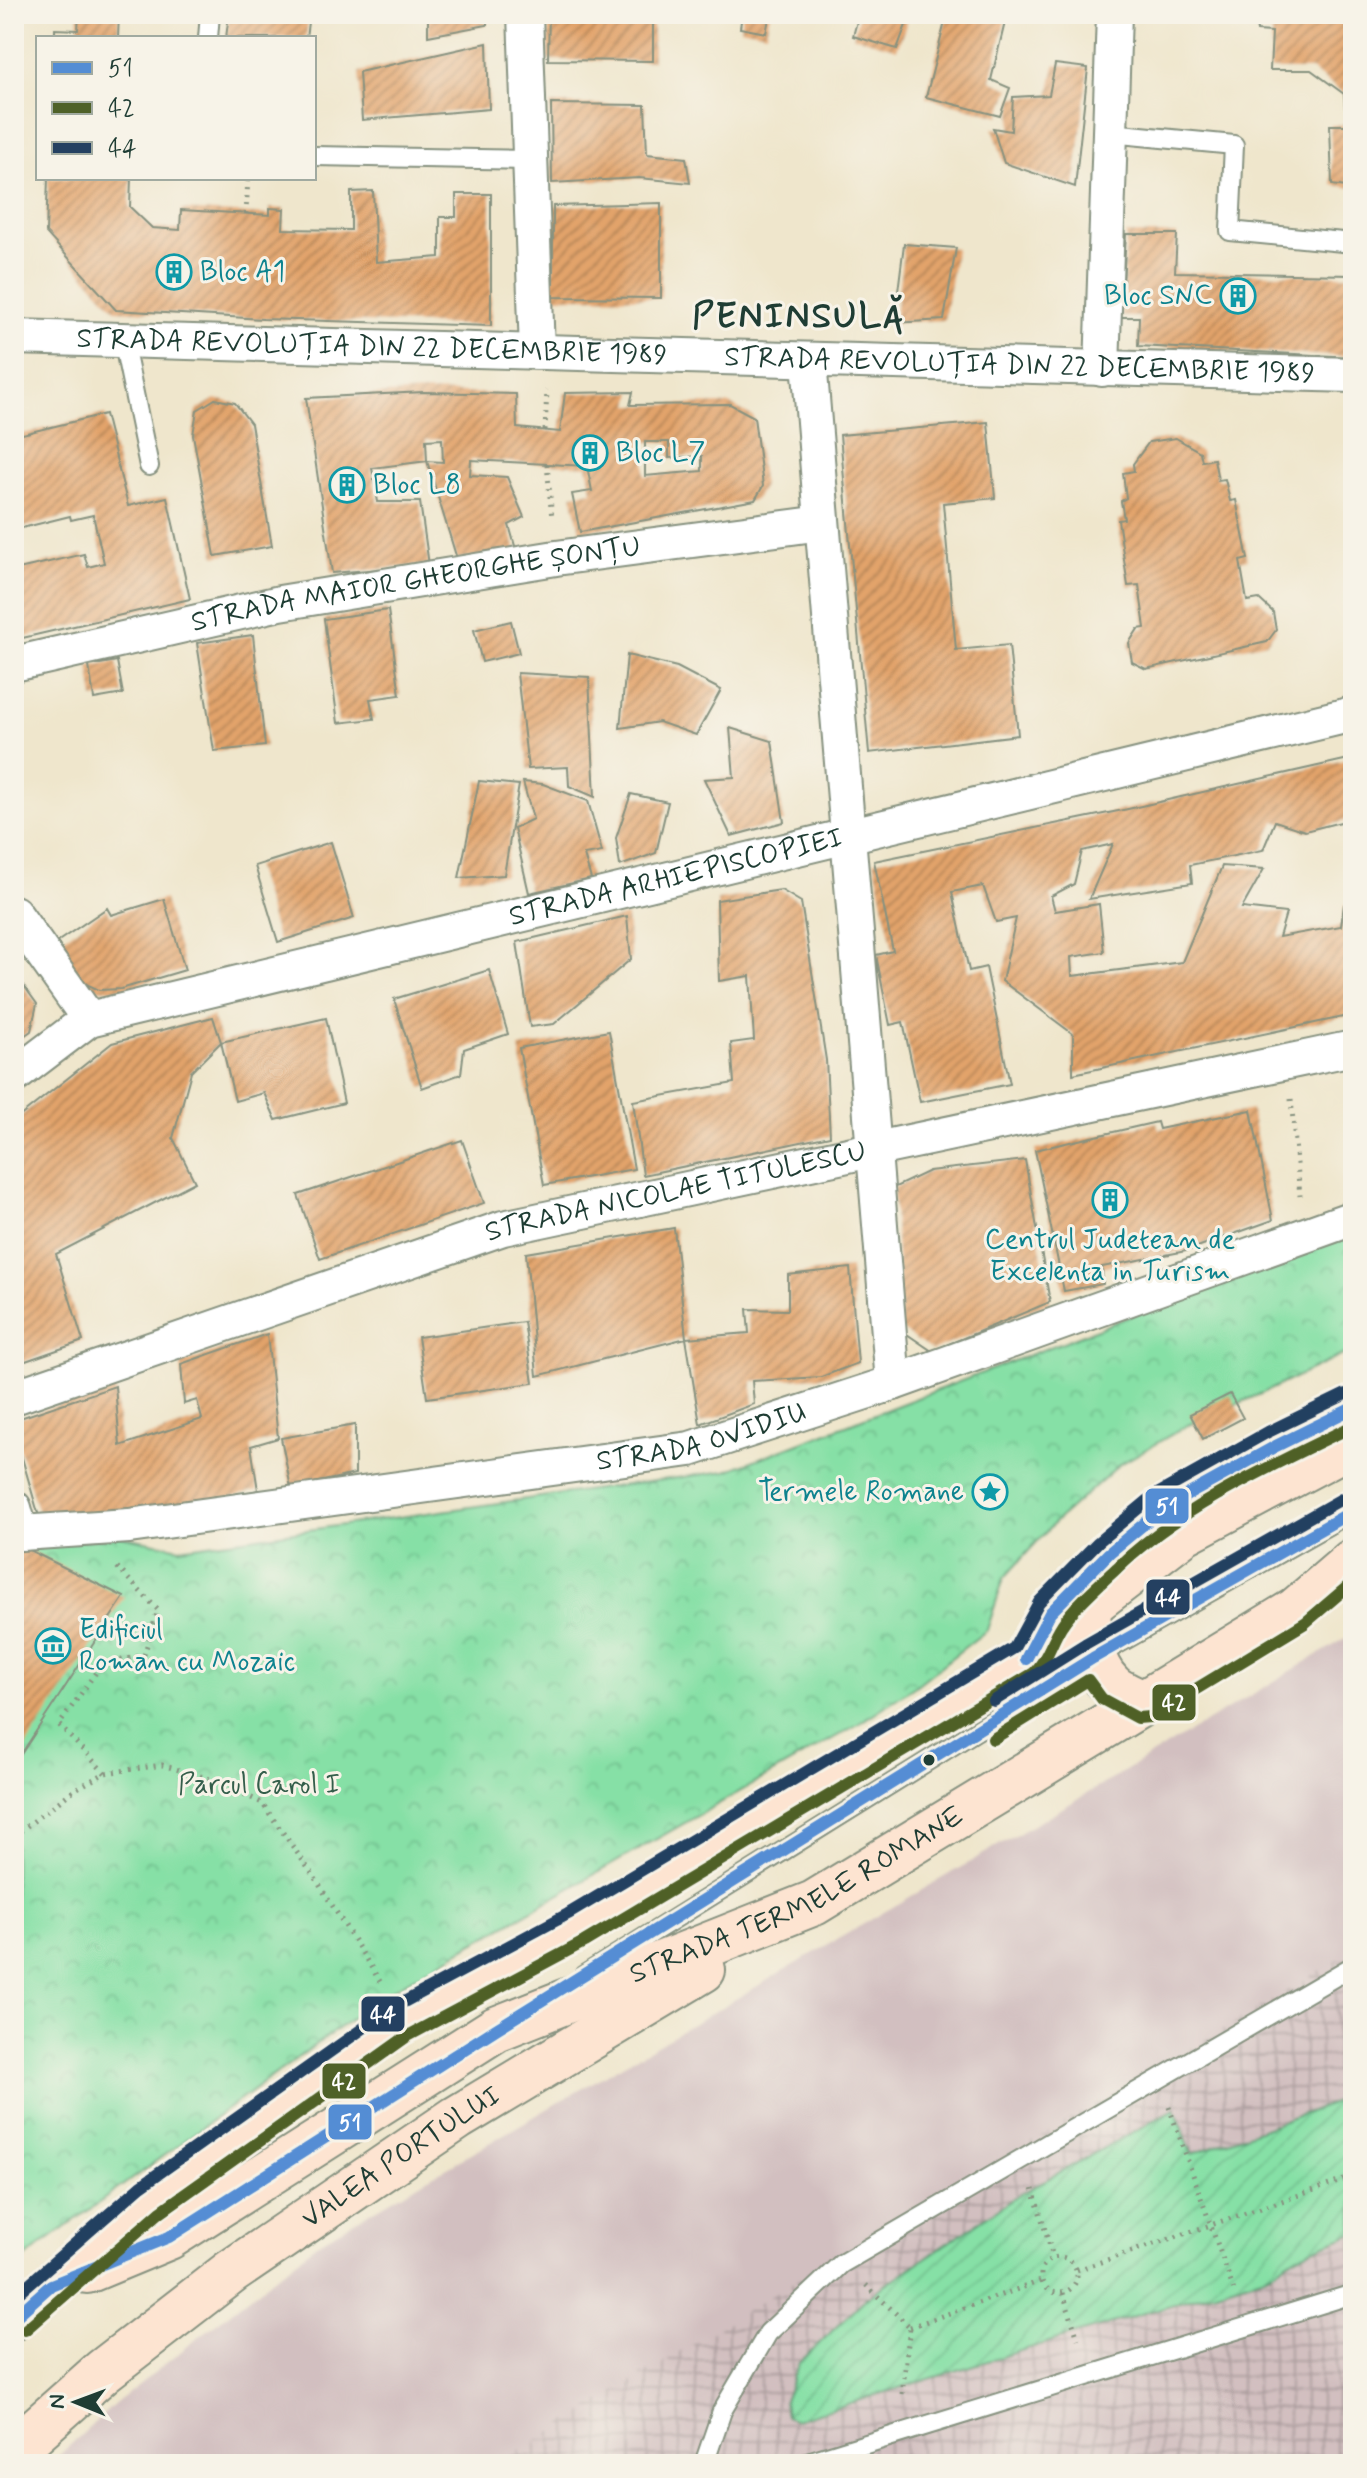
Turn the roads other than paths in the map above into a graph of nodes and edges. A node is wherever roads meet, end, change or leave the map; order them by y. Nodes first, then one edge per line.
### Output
1 (210, 14) edge
2 (525, 14) edge
3 (1114, 14) edge
4 (208, 36) edge
5 (1110, 133) junction
6 (316, 156) edge
7 (530, 160) junction
8 (1353, 243) edge
9 (14, 337) edge
10 (123, 340) junction
11 (537, 352) junction
12 (809, 361) junction
13 (1102, 369) junction
14 (1353, 375) edge
15 (149, 466) dead end
16 (822, 523) junction
17 (14, 664) edge
18 (1353, 714) edge
19 (848, 836) junction
20 (14, 913) edge
21 (89, 1019) junction
22 (1353, 1048) edge
23 (14, 1076) edge
24 (875, 1149) junction
25 (1353, 1218) edge
26 (893, 1383) junction
27 (14, 1397) edge
28 (1353, 1408) edge
29 (1353, 1443) edge
30 (1353, 1511) edge
31 (18, 1520) edge
32 (1353, 1561) edge
33 (1353, 1577) edge
34 (1088, 1606) junction
35 (1296, 1610) junction
36 (1093, 1658) junction
37 (1026, 1659) junction
38 (1143, 1703) junction
39 (814, 1903) junction
40 (576, 1928) junction
41 (1353, 1966) edge
42 (496, 2029) junction
43 (457, 2118) junction
44 (51, 2285) junction
45 (1353, 2294) edge
46 (14, 2318) edge
47 (14, 2450) edge
48 (704, 2464) edge
49 (801, 2464) edge

1 - 4 lane
2 - 7 street
3 - 5 street
5 - 8 lane
5 - 13 street
6 - 7 lane
7 - 11 street
9 - 10 street, STRADA REVOLUȚIA DIN 22 DECEMBRIE 1989
10 - 11 street, STRADA REVOLUȚIA DIN 22 DECEMBRIE 1989
10 - 15 lane
11 - 12 street, STRADA REVOLUȚIA DIN 22 DECEMBRIE 1989
12 - 13 street, STRADA REVOLUȚIA DIN 22 DECEMBRIE 1989
12 - 16 street
13 - 14 street, STRADA REVOLUȚIA DIN 22 DECEMBRIE 1989
16 - 17 street, STRADA MAIOR GHEORGHE ȘONȚU
16 - 19 street
18 - 19 street, STRADA ARHIEPISCOPIEI
19 - 21 street, STRADA ARHIEPISCOPIEI
19 - 24 street
20 - 21 street
21 - 23 street, STRADA ARHIEPISCOPIEI
22 - 24 street, STRADA NICOLAE TITULESCU
24 - 26 street
24 - 27 street, STRADA NICOLAE TITULESCU
25 - 26 street, STRADA OVIDIU
26 - 31 street, STRADA OVIDIU
28 - 37 lane
29 - 34 street, STRADA TERMELE ROMANE
30 - 36 lane
32 - 35 street, STRADA TERMELE ROMANE
33 - 35 street
34 - 36 street
34 - 37 street, STRADA TERMELE ROMANE
35 - 38 street, STRADA TERMELE ROMANE
36 - 38 street
36 - 42 lane
37 - 40 street, STRADA TERMELE ROMANE
38 - 39 street, STRADA TERMELE ROMANE
39 - 42 street, STRADA TERMELE ROMANE
39 - 43 street, VALEA PORTULUI
40 - 42 street
40 - 44 street, STRADA TERMELE ROMANE
41 - 48 lane
42 - 43 street
42 - 44 street, STRADA TERMELE ROMANE
43 - 47 street, VALEA PORTULUI
44 - 46 street, STRADA TERMELE ROMANE
45 - 49 lane

